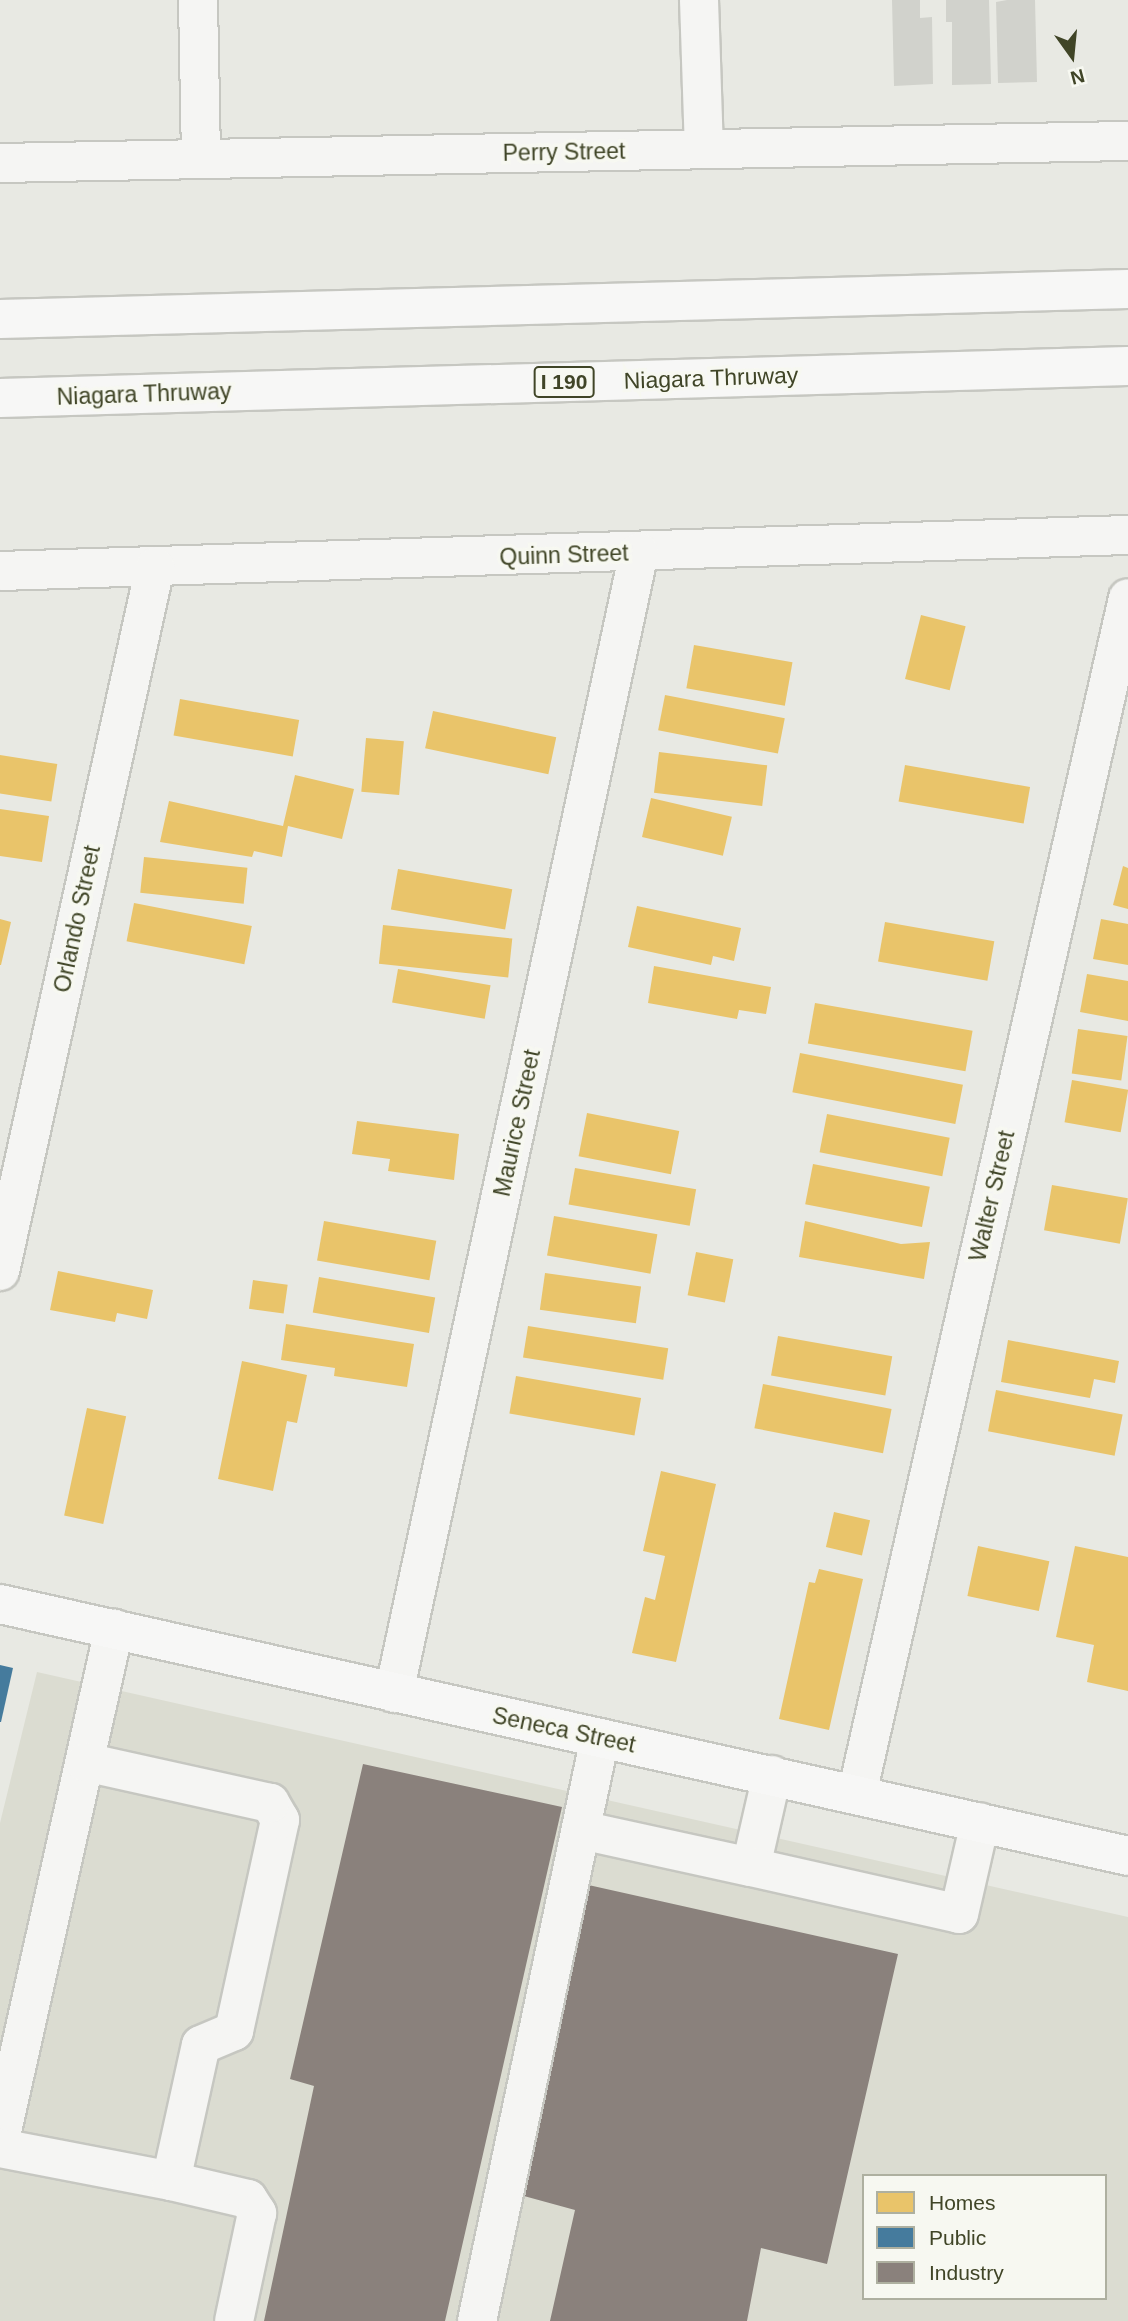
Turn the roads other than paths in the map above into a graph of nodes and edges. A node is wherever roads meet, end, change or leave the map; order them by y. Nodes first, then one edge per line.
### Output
1 (198, 0) edge
2 (699, 0) edge
3 (1128, 141) edge
4 (704, 149) junction
5 (201, 159) junction
6 (0, 163) edge
7 (1128, 289) edge
8 (0, 318) edge
9 (1128, 366) edge
10 (0, 398) edge
11 (1128, 535) edge
12 (639, 552) junction
13 (155, 567) junction
14 (0, 571) edge
15 (1128, 598) edge
16 (0, 1271) edge
17 (0, 1604) edge
18 (114, 1629) junction
19 (394, 1693) junction
20 (600, 1738) junction
21 (85, 1762) junction
22 (772, 1775) junction
23 (857, 1794) junction
24 (980, 1822) junction
25 (580, 1830) junction
26 (1128, 1856) edge
27 (751, 1867) junction
28 (0, 2140) edge
29 (0, 2148) edge
30 (171, 2181) junction
31 (234, 2321) edge
32 (477, 2321) edge

1 - 5 street
2 - 4 street
3 - 4 street, Perry Street
4 - 5 street, Perry Street
5 - 6 street, Perry Street
7 - 8 main road
9 - 10 main road, Niagara Thruway / I 190
11 - 12 street, Quinn Street
12 - 13 street, Quinn Street
12 - 19 street, Maurice Street
13 - 14 street, Quinn Street
13 - 16 street, Orlando Street
15 - 23 street, Walter Street
17 - 18 main road, Seneca Street
18 - 19 main road, Seneca Street
18 - 21 street
19 - 20 main road, Seneca Street
20 - 22 main road, Seneca Street
20 - 25 street
21 - 28 street
21 - 30 street
22 - 23 main road, Seneca Street
22 - 27 street
23 - 24 main road, Seneca Street
24 - 26 main road, Seneca Street
24 - 27 street
25 - 27 street
25 - 32 street
29 - 30 street
30 - 31 street

